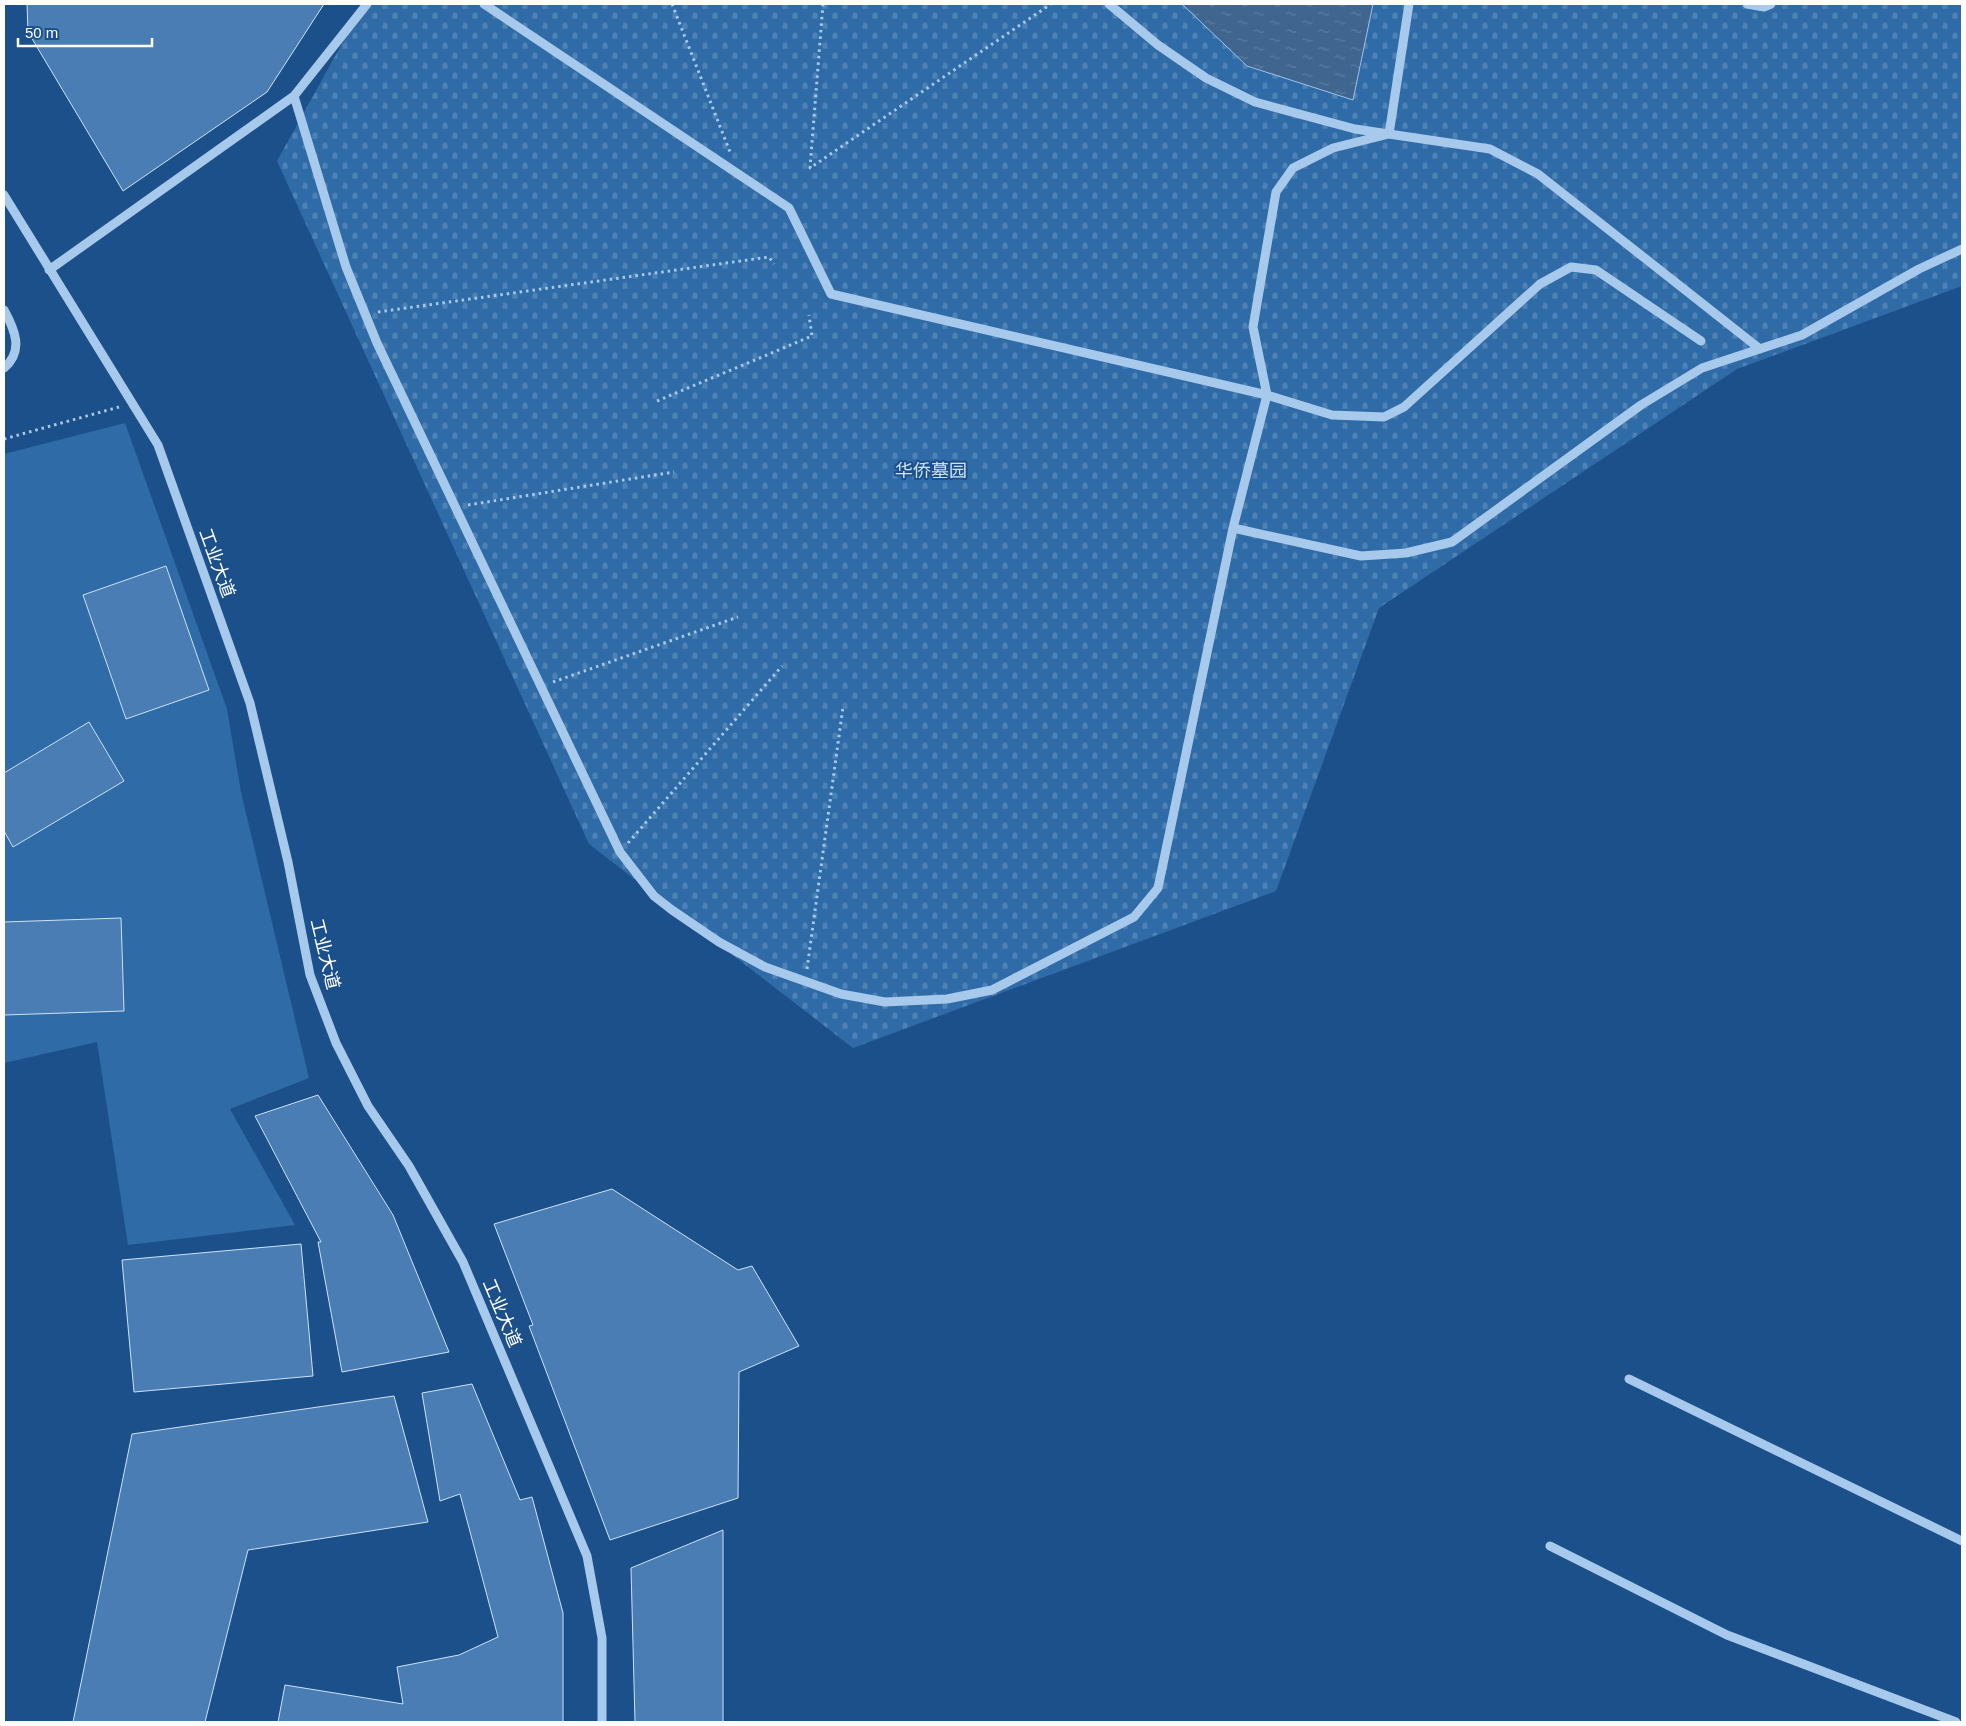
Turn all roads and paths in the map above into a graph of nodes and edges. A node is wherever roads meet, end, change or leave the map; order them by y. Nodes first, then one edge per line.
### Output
1 (367, 4) edge
2 (484, 4) edge
3 (672, 4) edge
4 (823, 4) edge
5 (1052, 4) edge
6 (1109, 4) edge
7 (1409, 4) edge
8 (1747, 4) edge
9 (1770, 4) edge
10 (294, 96) junction
11 (1389, 134) junction
12 (739, 174) junction
13 (4, 195) edge
14 (1962, 249) edge
15 (774, 264) dead end
16 (49, 270) junction
17 (4, 310) edge
18 (365, 314) junction
19 (809, 315) dead end
20 (1701, 341) dead end
21 (1760, 349) junction
22 (4, 368) edge
23 (1266, 396) junction
24 (657, 401) dead end
25 (132, 403) junction
26 (4, 439) edge
27 (674, 472) dead end
28 (455, 507) junction
29 (1233, 528) junction
30 (738, 618) dead end
31 (782, 666) dead end
32 (541, 686) junction
33 (843, 707) dead end
34 (620, 852) junction
35 (805, 981) junction
36 (1629, 1379) dead end
37 (1962, 1541) edge
38 (1550, 1546) dead end
39 (602, 1722) edge
40 (1956, 1722) edge

1 - 10 street
2 - 12 street
3 - 12 path
4 - 5 path
6 - 11 street
7 - 11 street
8 - 9 street
10 - 16 street
10 - 18 street
11 - 21 street
11 - 23 street
12 - 23 street
13 - 16 street, 工业大道
14 - 21 street
15 - 18 path
16 - 25 street, 工业大道
17 - 22 street
18 - 28 street
19 - 24 path
20 - 23 street
21 - 29 street
23 - 29 street
25 - 26 path
25 - 39 street, 工业大道
27 - 28 path
28 - 32 street
29 - 35 street
30 - 32 path
31 - 34 path
32 - 34 street
33 - 35 path
34 - 35 street
36 - 37 street
38 - 40 street

